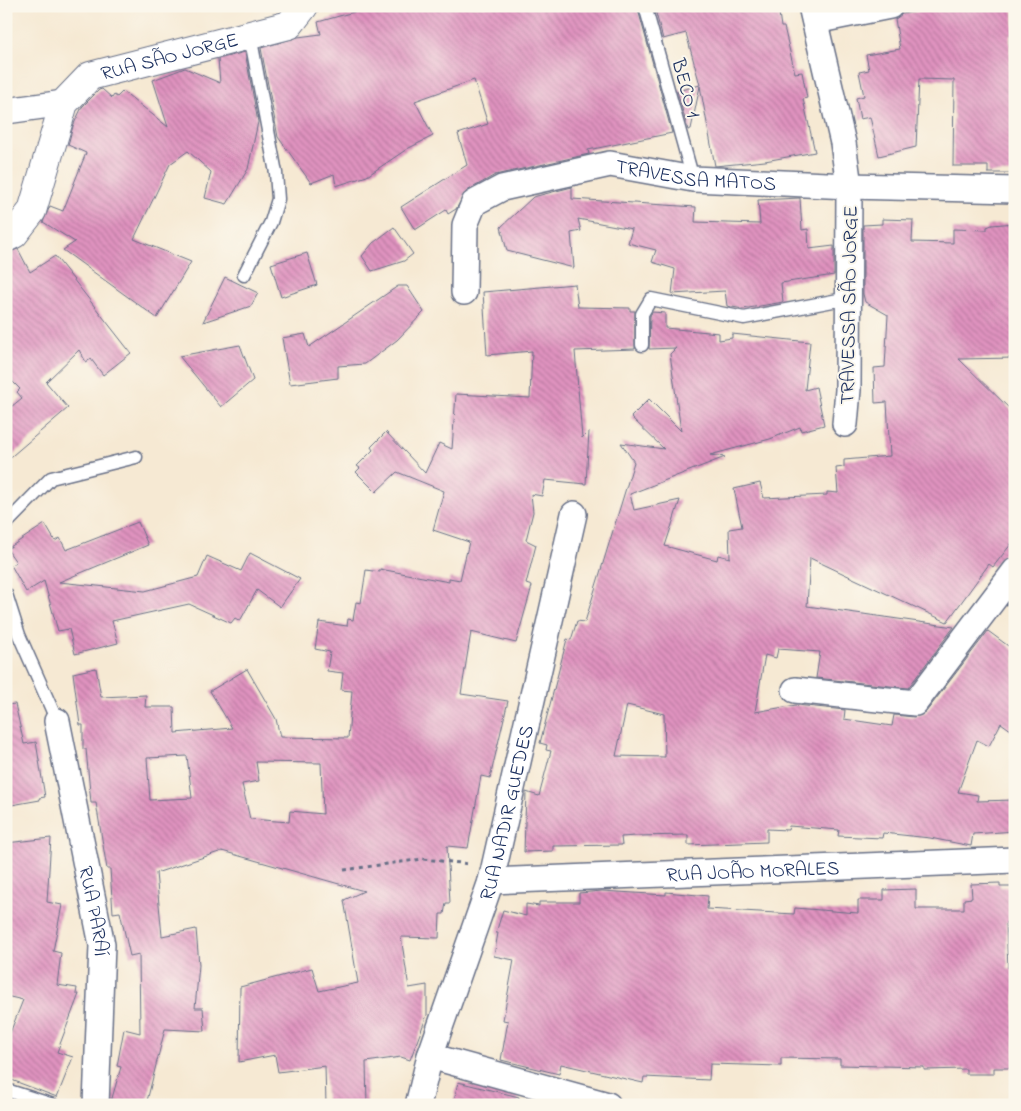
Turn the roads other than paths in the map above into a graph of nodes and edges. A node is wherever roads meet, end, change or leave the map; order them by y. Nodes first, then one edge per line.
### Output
1 (304, 6) edge
2 (645, 6) edge
3 (890, 6) edge
4 (813, 13) edge
5 (250, 35) junction
6 (64, 103) junction
7 (6, 111) edge
8 (693, 179) junction
9 (849, 186) junction
10 (1015, 190) edge
11 (6, 238) edge
12 (244, 276) dead end
13 (464, 292) dead end
14 (849, 298) junction
15 (642, 345) dead end
16 (845, 424) dead end
17 (136, 457) dead end
18 (574, 514) dead end
19 (6, 524) edge
20 (1015, 571) edge
21 (6, 594) edge
22 (19, 635) junction
23 (6, 636) edge
24 (795, 690) dead end
25 (57, 721) joint
26 (1015, 860) edge
27 (493, 874) junction
28 (430, 1056) junction
29 (6, 1090) edge
30 (53, 1105) edge
31 (96, 1105) edge
32 (418, 1105) edge
33 (608, 1105) edge

1 - 5 street, RUA SÃO JORGE
2 - 8 lane, BECO 1
3 - 4 street
4 - 9 street, TRAVESSA SÃO JORGE
5 - 6 street, RUA SÃO JORGE
5 - 12 lane
6 - 7 street
6 - 11 street
8 - 9 street, TRAVESSA MATOS
8 - 13 street, TRAVESSA MATOS
9 - 10 street, TRAVESSA MATOS
9 - 14 street, TRAVESSA SÃO JORGE
14 - 15 lane
14 - 16 street, TRAVESSA SÃO JORGE
17 - 19 lane
18 - 27 street, RUA NADIR GUEDES
20 - 24 street
21 - 22 lane
22 - 23 lane
22 - 25 lane
25 - 31 street, RUA PARAÍ
26 - 27 street, RUA JOÃO MORALES
27 - 28 street, RUA NADIR GUEDES
28 - 32 street, RUA NADIR GUEDES
28 - 33 street
29 - 30 lane

